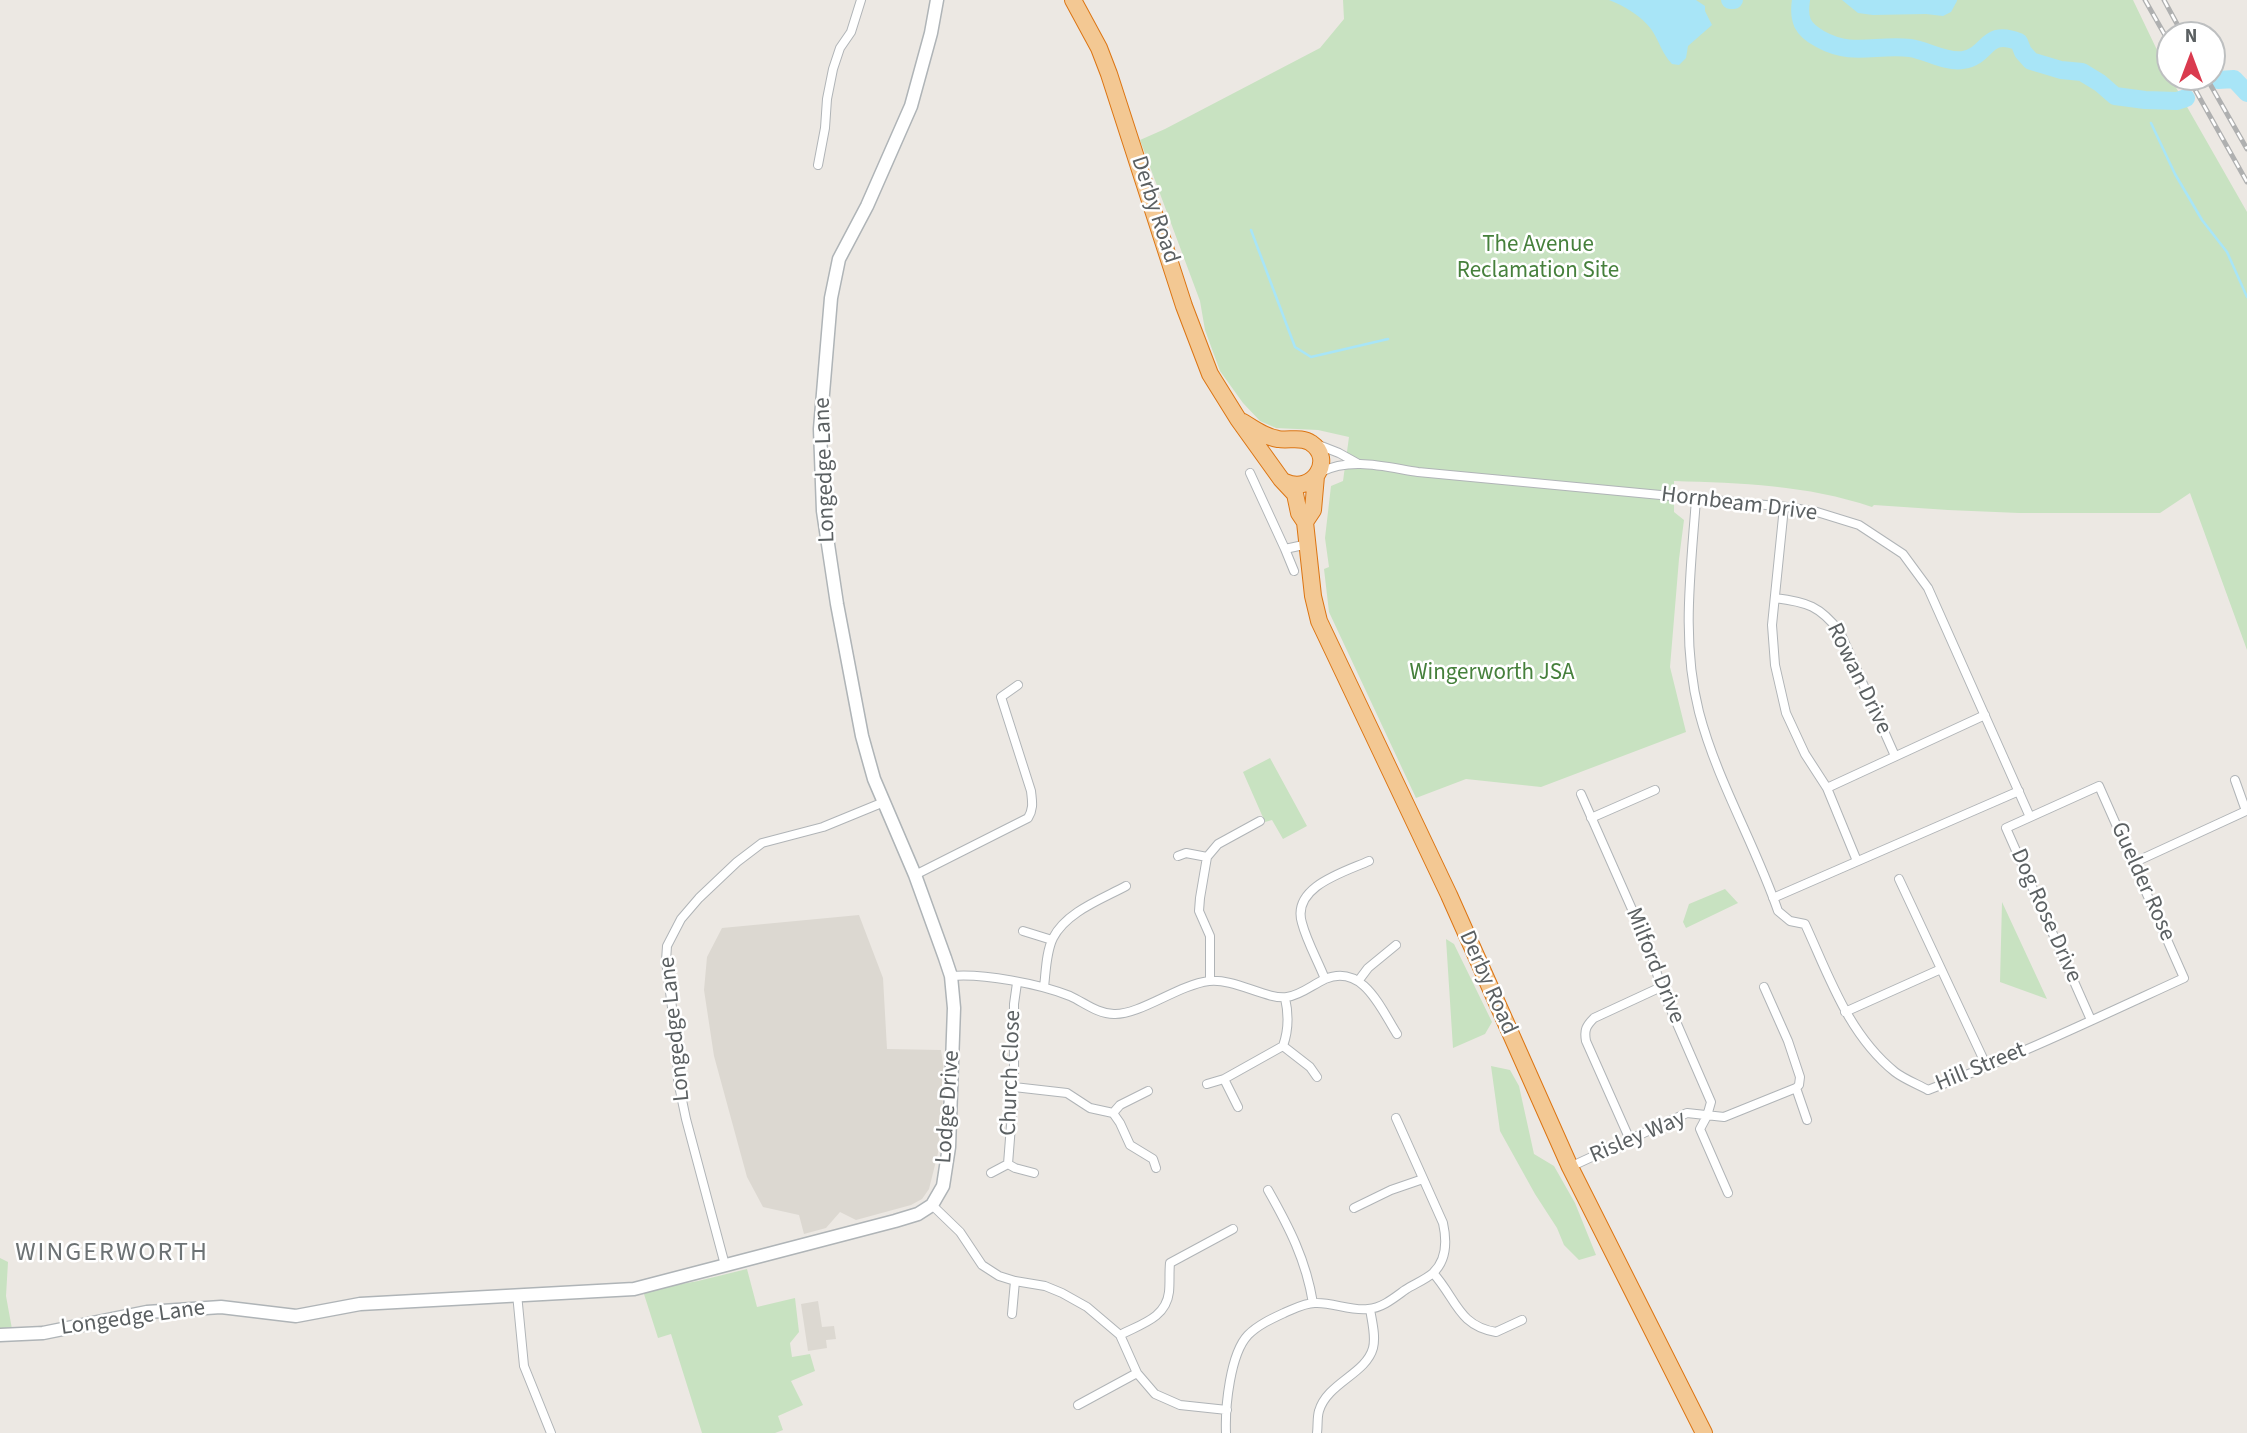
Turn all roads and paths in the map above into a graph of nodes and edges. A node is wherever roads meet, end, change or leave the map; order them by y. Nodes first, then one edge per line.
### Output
1 (861, 0) edge
2 (937, 0) edge
3 (1073, 0) edge
4 (818, 165) dead end
5 (1238, 419) junction
6 (1291, 439) junction
7 (1310, 442) junction
8 (1357, 463) junction
9 (1250, 473) dead end
10 (1317, 475) junction
11 (1280, 477) junction
12 (1696, 499) junction
13 (1784, 507) junction
14 (1306, 522) junction
15 (1308, 544) junction
16 (1285, 549) junction
17 (1294, 571) dead end
18 (1775, 598) junction
19 (1018, 685) dead end
20 (1984, 715) junction
21 (1895, 756) junction
22 (2235, 780) dead end
23 (2099, 786) joint
24 (1827, 788) junction
25 (1655, 790) dead end
26 (2019, 791) junction
27 (1581, 794) dead end
28 (884, 802) junction
29 (2031, 817) junction
30 (1591, 818) junction
31 (1260, 821) dead end
32 (1178, 856) dead end
33 (1207, 857) junction
34 (1368, 861) dead end
35 (1857, 861) junction
36 (2133, 863) junction
37 (915, 875) junction
38 (1899, 879) dead end
39 (1126, 886) dead end
40 (1773, 898) junction
41 (1023, 931) dead end
42 (1052, 940) junction
43 (1396, 945) dead end
44 (1941, 969) junction
45 (951, 976) junction
46 (2184, 978) joint
47 (1325, 979) junction
48 (1359, 980) junction
49 (1210, 981) junction
50 (1017, 983) junction
51 (1044, 987) junction
52 (1661, 987) junction
53 (1764, 987) dead end
54 (1285, 998) junction
55 (1845, 1012) junction
56 (2091, 1020) junction
57 (1397, 1034) dead end
58 (1283, 1046) junction
59 (1987, 1068) junction
60 (1317, 1077) dead end
61 (1224, 1079) junction
62 (1207, 1084) dead end
63 (1014, 1087) junction
64 (1796, 1088) junction
65 (1148, 1091) dead end
66 (1238, 1107) dead end
67 (1113, 1113) junction
68 (1707, 1116) junction
69 (1396, 1118) dead end
70 (1807, 1120) dead end
71 (1630, 1140) junction
72 (1008, 1164) junction
73 (1570, 1167) junction
74 (1156, 1168) dead end
75 (991, 1173) dead end
76 (1034, 1173) dead end
77 (1423, 1179) junction
78 (1268, 1190) dead end
79 (1728, 1194) dead end
80 (932, 1205) junction
81 (1354, 1208) dead end
82 (1233, 1229) dead end
83 (724, 1265) junction
84 (1433, 1273) junction
85 (1015, 1281) junction
86 (517, 1294) junction
87 (1313, 1303) junction
88 (1370, 1310) junction
89 (1012, 1314) dead end
90 (1522, 1320) dead end
91 (0, 1335) edge
92 (1120, 1335) junction
93 (1138, 1373) junction
94 (1078, 1405) dead end
95 (1227, 1410) junction
96 (551, 1433) edge
97 (1226, 1433) edge
98 (1317, 1433) edge
99 (1704, 1433) edge

1 - 4 street
2 - 28 street, Longedge Lane
3 - 5 highway, Derby Road
5 - 6 highway, Derby Road
5 - 11 highway, Derby Road
6 - 7 highway
6 - 11 highway
7 - 8 street, Hornbeam Drive
7 - 10 highway
8 - 10 street, Hornbeam Drive
8 - 12 street, Hornbeam Drive
9 - 16 street
10 - 11 highway
10 - 14 highway, Derby Road
11 - 14 highway, Derby Road
12 - 13 street, Hornbeam Drive
12 - 40 street, Hill Street
13 - 18 street
13 - 20 street, Hornbeam Drive
14 - 15 highway, Derby Road
15 - 16 street
15 - 73 highway, Derby Road
16 - 17 street
18 - 21 street, Rowan Drive
18 - 24 street
19 - 37 street
20 - 21 street
20 - 26 street, Hornbeam Drive
21 - 24 street
22 - 36 street
23 - 29 street, Dog Rose Drive
23 - 36 street, Guelder Rose
24 - 35 street
25 - 30 street
26 - 29 street, Hornbeam Drive
26 - 35 street
27 - 30 street, Milford Drive
28 - 37 street, Lodge Drive
28 - 83 street, Longedge Lane
29 - 56 street, Dog Rose Drive
30 - 52 street, Milford Drive
31 - 33 street
32 - 33 street
33 - 49 street
34 - 47 street
35 - 40 street
36 - 46 street, Guelder Rose
37 - 45 street, Lodge Drive
38 - 44 street
39 - 42 street
40 - 55 street, Hill Street
41 - 42 street
42 - 51 street
43 - 48 street
44 - 55 street
44 - 59 street
45 - 50 street
45 - 80 street, Lodge Drive
46 - 56 street, Hill Street
47 - 48 street
47 - 54 street
48 - 57 street
49 - 51 street
49 - 54 street
50 - 51 street
50 - 63 street, Church Close
52 - 68 street, Milford Drive
52 - 71 street
53 - 64 street
54 - 58 street
55 - 59 street, Hill Street
56 - 59 street, Hill Street
58 - 60 street
58 - 61 street
61 - 62 street
61 - 66 street
63 - 67 street
63 - 72 street, Church Close
64 - 68 street, Risley Way
64 - 70 street
65 - 67 street
67 - 74 street
68 - 71 street, Risley Way
68 - 79 street, Milford Drive
69 - 77 street
71 - 73 street, Risley Way
72 - 75 street, Church Close
72 - 76 street, Church Close
73 - 99 highway, Derby Road
77 - 81 street
77 - 84 street
78 - 87 street
80 - 83 street
80 - 85 street
82 - 92 street
83 - 86 street, Longedge Lane
84 - 88 street
84 - 90 street
85 - 89 street
85 - 92 street
86 - 91 street, Longedge Lane
86 - 96 street
87 - 88 street
87 - 95 street
88 - 98 street
92 - 93 street
93 - 94 street
93 - 95 street
95 - 97 street

